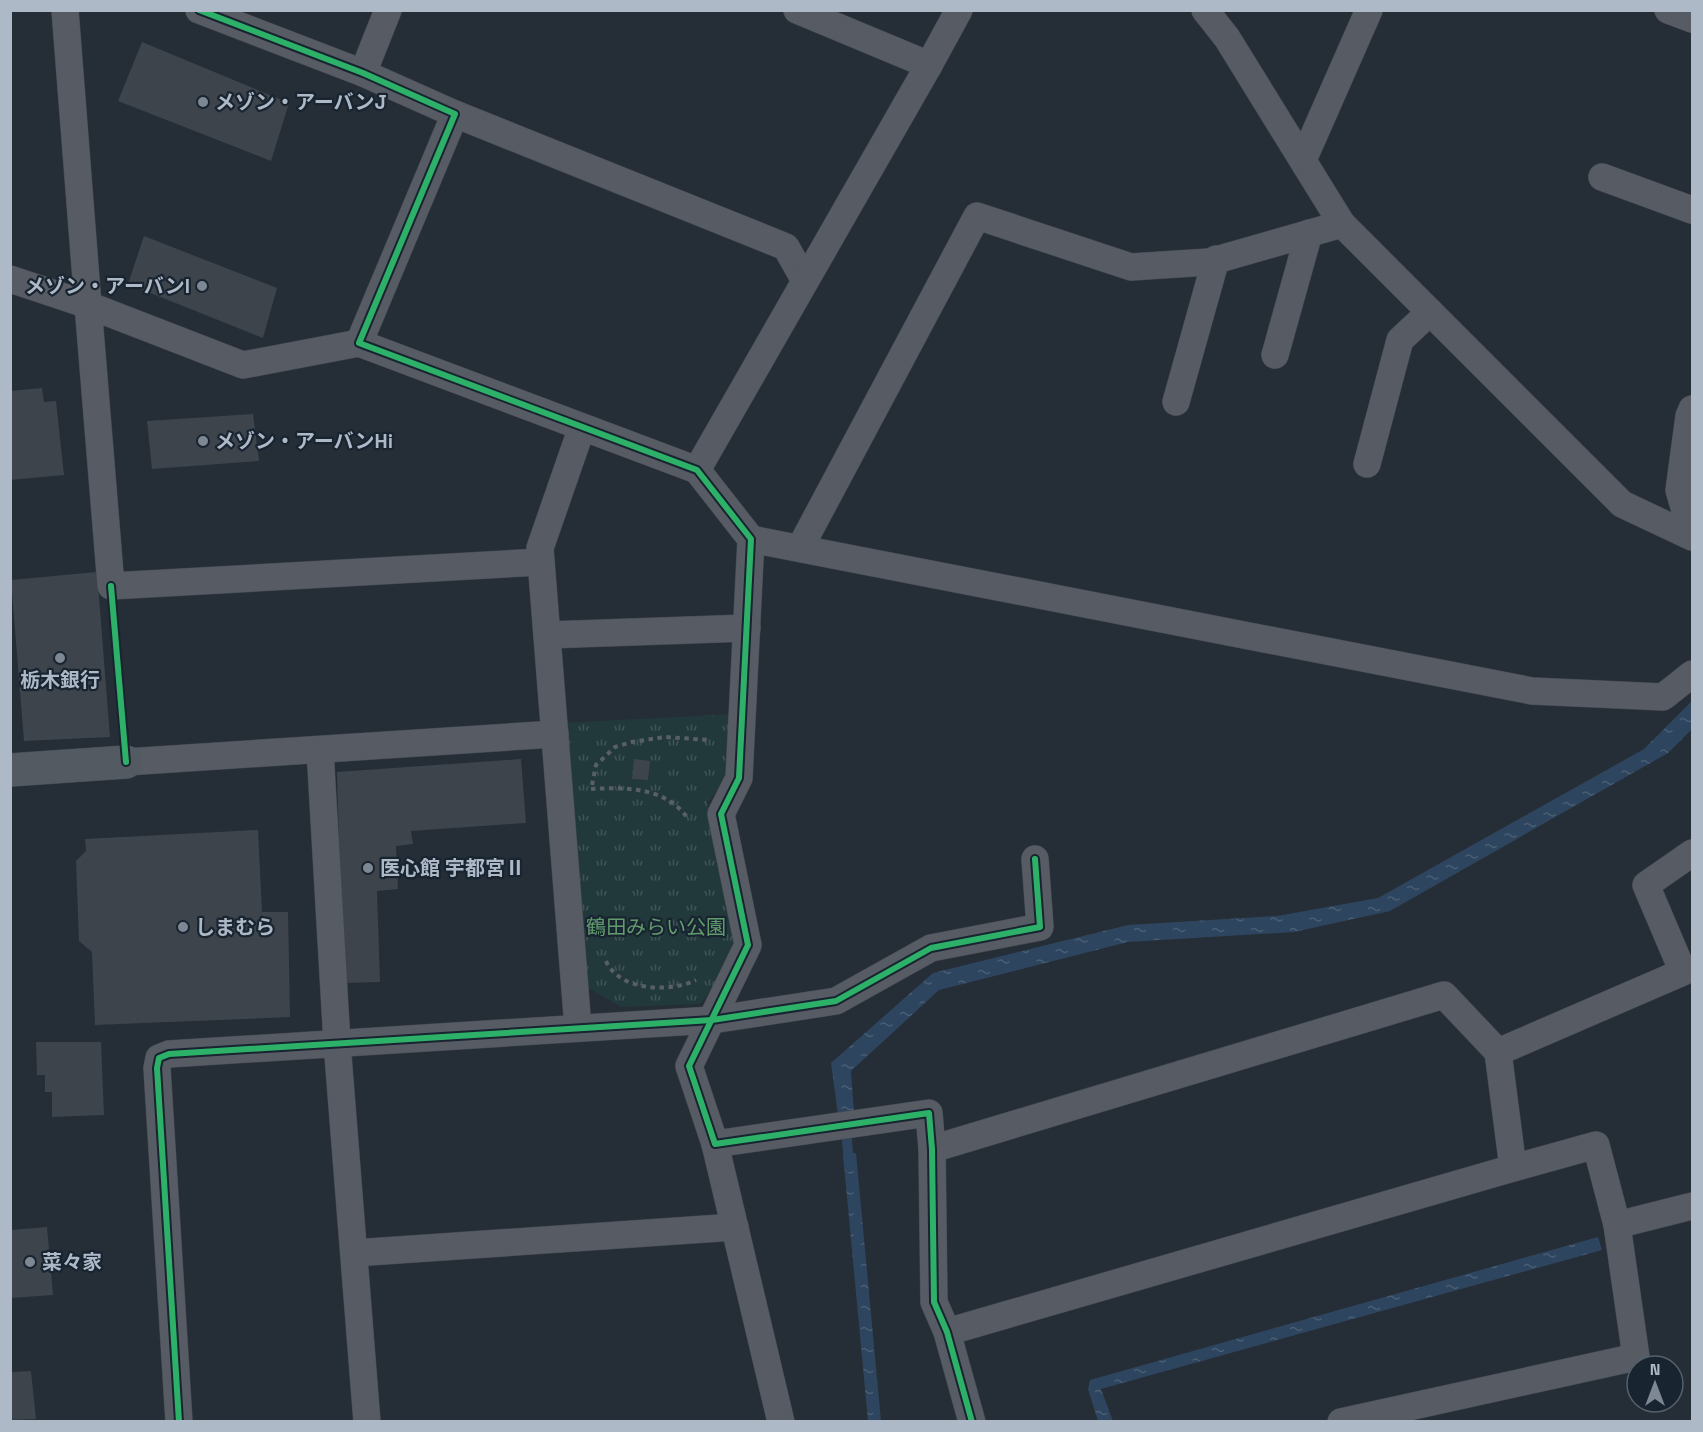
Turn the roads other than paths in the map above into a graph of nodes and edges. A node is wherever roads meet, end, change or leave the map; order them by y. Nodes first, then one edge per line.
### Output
1 (65, 10) edge
2 (199, 10) edge
3 (388, 10) edge
4 (798, 10) edge
5 (958, 10) edge
6 (1205, 10) edge
7 (1369, 10) edge
8 (1668, 10) edge
9 (1692, 19) edge
10 (929, 66) junction
11 (363, 73) junction
12 (455, 114) junction
13 (1303, 160) junction
14 (1602, 177) dead end
15 (1692, 210) edge
16 (1342, 224) junction
17 (1310, 233) junction
18 (1216, 259) junction
19 (10, 279) edge
20 (805, 281) junction
21 (88, 305) junction
22 (1430, 312) junction
23 (359, 343) junction
24 (1275, 355) dead end
25 (1176, 402) dead end
26 (1692, 410) edge
27 (582, 427) junction
28 (1367, 464) dead end
29 (697, 470) junction
30 (1692, 536) edge
31 (751, 539) junction
32 (800, 549) junction
33 (541, 562) junction
34 (747, 628) junction
35 (547, 635) junction
36 (1692, 674) edge
37 (555, 734) junction
38 (320, 750) junction
39 (126, 762) joint
40 (10, 770) edge
41 (1692, 853) edge
42 (1035, 859) dead end
43 (712, 1020) junction
44 (578, 1028) junction
45 (337, 1043) junction
46 (1498, 1052) junction
47 (715, 1144) junction
48 (932, 1149) junction
49 (1513, 1168) junction
50 (1692, 1206) edge
51 (1617, 1225) junction
52 (735, 1227) junction
53 (354, 1253) junction
54 (947, 1332) junction
55 (179, 1422) edge
56 (367, 1422) edge
57 (781, 1422) edge
58 (972, 1422) edge
59 (1341, 1422) edge

1 - 21 street
2 - 11 street
3 - 11 street
4 - 10 street
5 - 10 street
6 - 13 street
7 - 13 street
8 - 9 street
10 - 20 street
11 - 12 street
12 - 20 street
12 - 23 street
13 - 16 street
14 - 15 street
16 - 17 street
16 - 22 street
17 - 18 street
17 - 24 street
18 - 25 street
18 - 32 street
19 - 21 street
20 - 29 street
21 - 23 street
21 - 33 street
22 - 28 street
22 - 30 street
23 - 27 street
26 - 30 street
27 - 29 street
27 - 33 street
29 - 31 street
31 - 32 street
31 - 34 street
32 - 36 street
33 - 35 street
34 - 35 street
34 - 43 street
35 - 37 street
37 - 38 street
37 - 44 street
38 - 39 street
38 - 45 street
39 - 40 street
41 - 46 street
42 - 43 street
43 - 44 street
43 - 47 street
44 - 45 street
45 - 53 street
45 - 55 street
46 - 48 street
46 - 49 street
47 - 48 street
47 - 52 street
48 - 54 street
49 - 51 street
49 - 54 street
50 - 51 street
51 - 59 street
52 - 53 street
52 - 57 street
53 - 56 street
54 - 58 street

